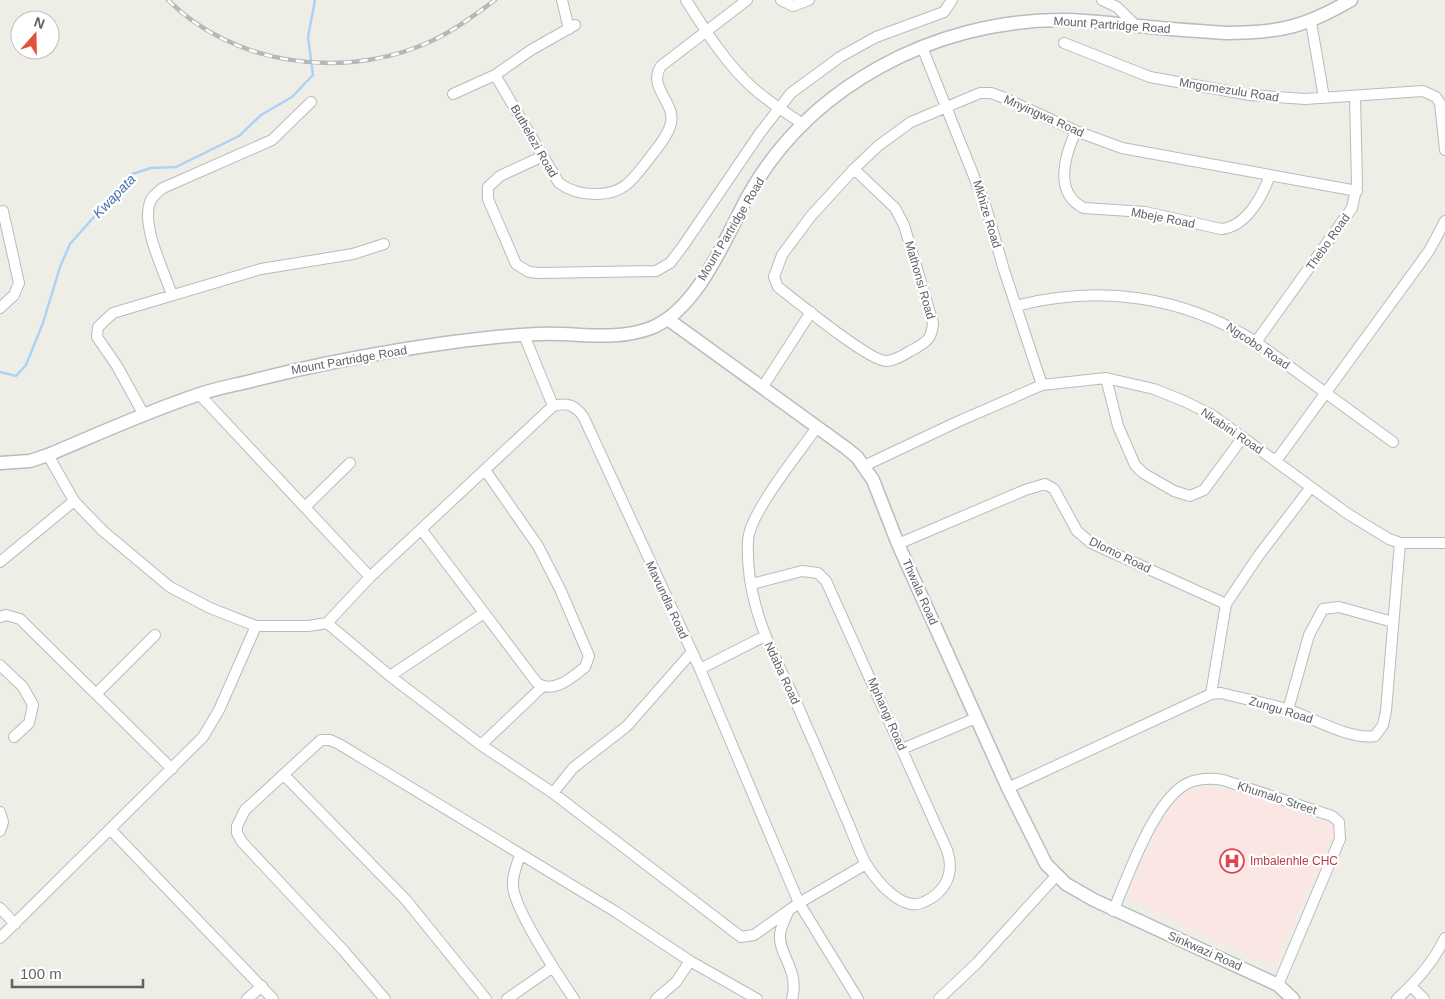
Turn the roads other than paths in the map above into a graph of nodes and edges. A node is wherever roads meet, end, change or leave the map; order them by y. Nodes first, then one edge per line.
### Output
1 (562, 0) edge
2 (686, 0) edge
3 (747, 0) edge
4 (781, 0) edge
5 (810, 0) edge
6 (952, 0) edge
7 (1102, 0) edge
8 (1351, 0) edge
9 (1311, 22) junction
10 (1136, 26) junction
11 (706, 32) junction
12 (1064, 43) dead end
13 (922, 47) junction
14 (495, 76) junction
15 (453, 94) dead end
16 (1355, 97) junction
17 (1324, 98) junction
18 (310, 102) dead end
19 (946, 106) junction
20 (778, 108) junction
21 (803, 124) junction
22 (1076, 131) junction
23 (1445, 150) edge
24 (543, 156) junction
25 (854, 169) junction
26 (1270, 175) junction
27 (1357, 191) junction
28 (4, 211) dead end
29 (1445, 221) edge
30 (384, 244) dead end
31 (774, 277) joint
32 (172, 295) junction
33 (1016, 306) junction
34 (0, 308) edge
35 (811, 312) junction
36 (669, 320) junction
37 (524, 335) junction
38 (1256, 342) junction
39 (1106, 378) junction
40 (1042, 385) junction
41 (762, 388) junction
42 (1325, 392) junction
43 (199, 394) junction
44 (553, 406) junction
45 (144, 415) junction
46 (817, 428) junction
47 (1243, 437) junction
48 (1393, 442) dead end
49 (48, 455) junction
50 (1276, 461) junction
51 (0, 463) edge
52 (350, 463) dead end
53 (864, 466) junction
54 (484, 470) junction
55 (1311, 487) junction
56 (74, 501) junction
57 (305, 507) junction
58 (421, 529) junction
59 (1400, 542) junction
60 (1445, 543) edge
61 (898, 544) junction
62 (0, 562) edge
63 (370, 577) junction
64 (752, 584) junction
65 (1226, 604) junction
66 (484, 614) junction
67 (0, 617) edge
68 (1393, 622) junction
69 (327, 623) junction
70 (256, 626) junction
71 (155, 635) dead end
72 (765, 636) junction
73 (691, 653) junction
74 (0, 665) edge
75 (700, 669) junction
76 (390, 676) junction
77 (542, 687) junction
78 (96, 694) junction
79 (1211, 694) junction
80 (1288, 710) junction
81 (976, 718) junction
82 (14, 737) dead end
83 (482, 745) junction
84 (902, 749) junction
85 (172, 770) junction
86 (284, 775) junction
87 (1008, 788) junction
88 (553, 793) junction
89 (0, 812) edge
90 (110, 829) junction
91 (0, 831) edge
92 (520, 855) junction
93 (866, 864) junction
94 (1056, 876) junction
95 (799, 903) junction
96 (912, 905) joint
97 (0, 908) edge
98 (1113, 911) junction
99 (788, 912) junction
100 (15, 924) junction
101 (0, 938) edge
102 (1445, 938) edge
103 (690, 961) junction
104 (553, 967) junction
105 (1278, 985) junction
106 (262, 986) junction
107 (1411, 986) junction
108 (247, 999) edge
109 (273, 999) edge
110 (385, 999) edge
111 (486, 999) edge
112 (507, 999) edge
113 (574, 999) edge
114 (656, 999) edge
115 (756, 999) edge
116 (792, 999) edge
117 (858, 999) edge
118 (939, 999) edge
119 (1293, 999) edge
120 (1397, 999) edge
121 (1424, 999) edge

1 - 14 street
2 - 11 street
3 - 11 street
4 - 5 street
6 - 20 street
7 - 10 street
8 - 9 street, Mount Partridge Road
9 - 10 street, Mount Partridge Road
9 - 17 street
10 - 13 street, Mount Partridge Road
11 - 20 street
11 - 24 street, Buthelezi Road
12 - 17 street, Mngomezulu Road
13 - 19 street, Mkhize Road
13 - 21 street, Mount Partridge Road
14 - 15 street
14 - 24 street, Buthelezi Road
16 - 17 street, Mngomezulu Road
16 - 23 street, Mngomezulu Road
16 - 27 street, Thebo Road
18 - 32 street
19 - 22 street, Mnyingwa Road
19 - 25 street, Mnyingwa Road
19 - 33 street, Mkhize Road
20 - 21 street
20 - 24 street
21 - 36 street, Mount Partridge Road
22 - 26 street, Mnyingwa Road
22 - 26 street, Mbeje Road
25 - 31 street, Mnyingwa Road
25 - 35 street, Mathonsi Road
26 - 27 street, Mnyingwa Road
27 - 38 street, Thebo Road
28 - 34 street
29 - 42 street
30 - 32 street
31 - 35 street, Mathonsi Road
32 - 45 street
33 - 38 street, Ngcobo Road
33 - 40 street, Mkhize Road
35 - 41 street
36 - 37 street, Mount Partridge Road
36 - 41 street, Thwala Road
37 - 43 street, Mount Partridge Road
37 - 44 street
38 - 42 street, Ngcobo Road
39 - 40 street, Nkabini Road
39 - 47 street, Nkabini Road
39 - 47 street
40 - 53 street, Nkabini Road
41 - 46 street, Thwala Road
42 - 48 street, Ngcobo Road
42 - 50 street
43 - 45 street, Mount Partridge Road
43 - 57 street
44 - 54 street
44 - 73 street, Mavundla Road
45 - 49 street, Mount Partridge Road
46 - 53 street, Thwala Road
46 - 64 street, Ndaba Road
47 - 50 street, Nkabini Road
49 - 51 street, Mount Partridge Road
49 - 56 street
50 - 55 street, Nkabini Road
52 - 57 street
53 - 61 street, Thwala Road
54 - 58 street
54 - 77 street
55 - 59 street, Nkabini Road
55 - 65 street
56 - 62 street
56 - 70 street
57 - 63 street
58 - 63 street
58 - 66 street
59 - 60 street, Nkabini Road
59 - 68 street, Zungu Road
61 - 65 street, Dlomo Road
61 - 81 street, Thwala Road
63 - 69 street
64 - 72 street, Ndaba Road
64 - 84 street, Mphangi Road
65 - 79 street
66 - 76 street
66 - 77 street
67 - 78 street
68 - 80 street
68 - 80 street, Zungu Road
69 - 70 street
69 - 76 street
70 - 85 street
71 - 78 street
72 - 75 street
72 - 93 street, Ndaba Road
73 - 75 street, Mavundla Road
73 - 88 street
74 - 82 street
75 - 95 street, Mavundla Road
76 - 83 street
77 - 83 street
78 - 85 street
79 - 80 street, Zungu Road
79 - 87 street
81 - 84 street
81 - 87 street, Thwala Road
83 - 88 street
84 - 96 street, Mphangi Road
85 - 90 street
86 - 92 street
86 - 110 street
86 - 111 street
87 - 94 street, Thwala Road
88 - 99 street
89 - 91 street
90 - 100 street
90 - 106 street
92 - 103 street
92 - 104 street
93 - 95 street
93 - 96 street, Ndaba Road
94 - 98 street, Thwala Road
94 - 118 street
95 - 99 street
95 - 117 street, Mavundla Road
97 - 100 street
98 - 105 street, Sinkwazi Road
98 - 105 street, Khumalo Street
99 - 116 street
100 - 101 street
102 - 107 street
103 - 114 street
103 - 115 street
104 - 112 street
104 - 113 street
105 - 119 street, Sinkwazi Road
106 - 108 street
106 - 109 street
107 - 120 street
107 - 121 street

